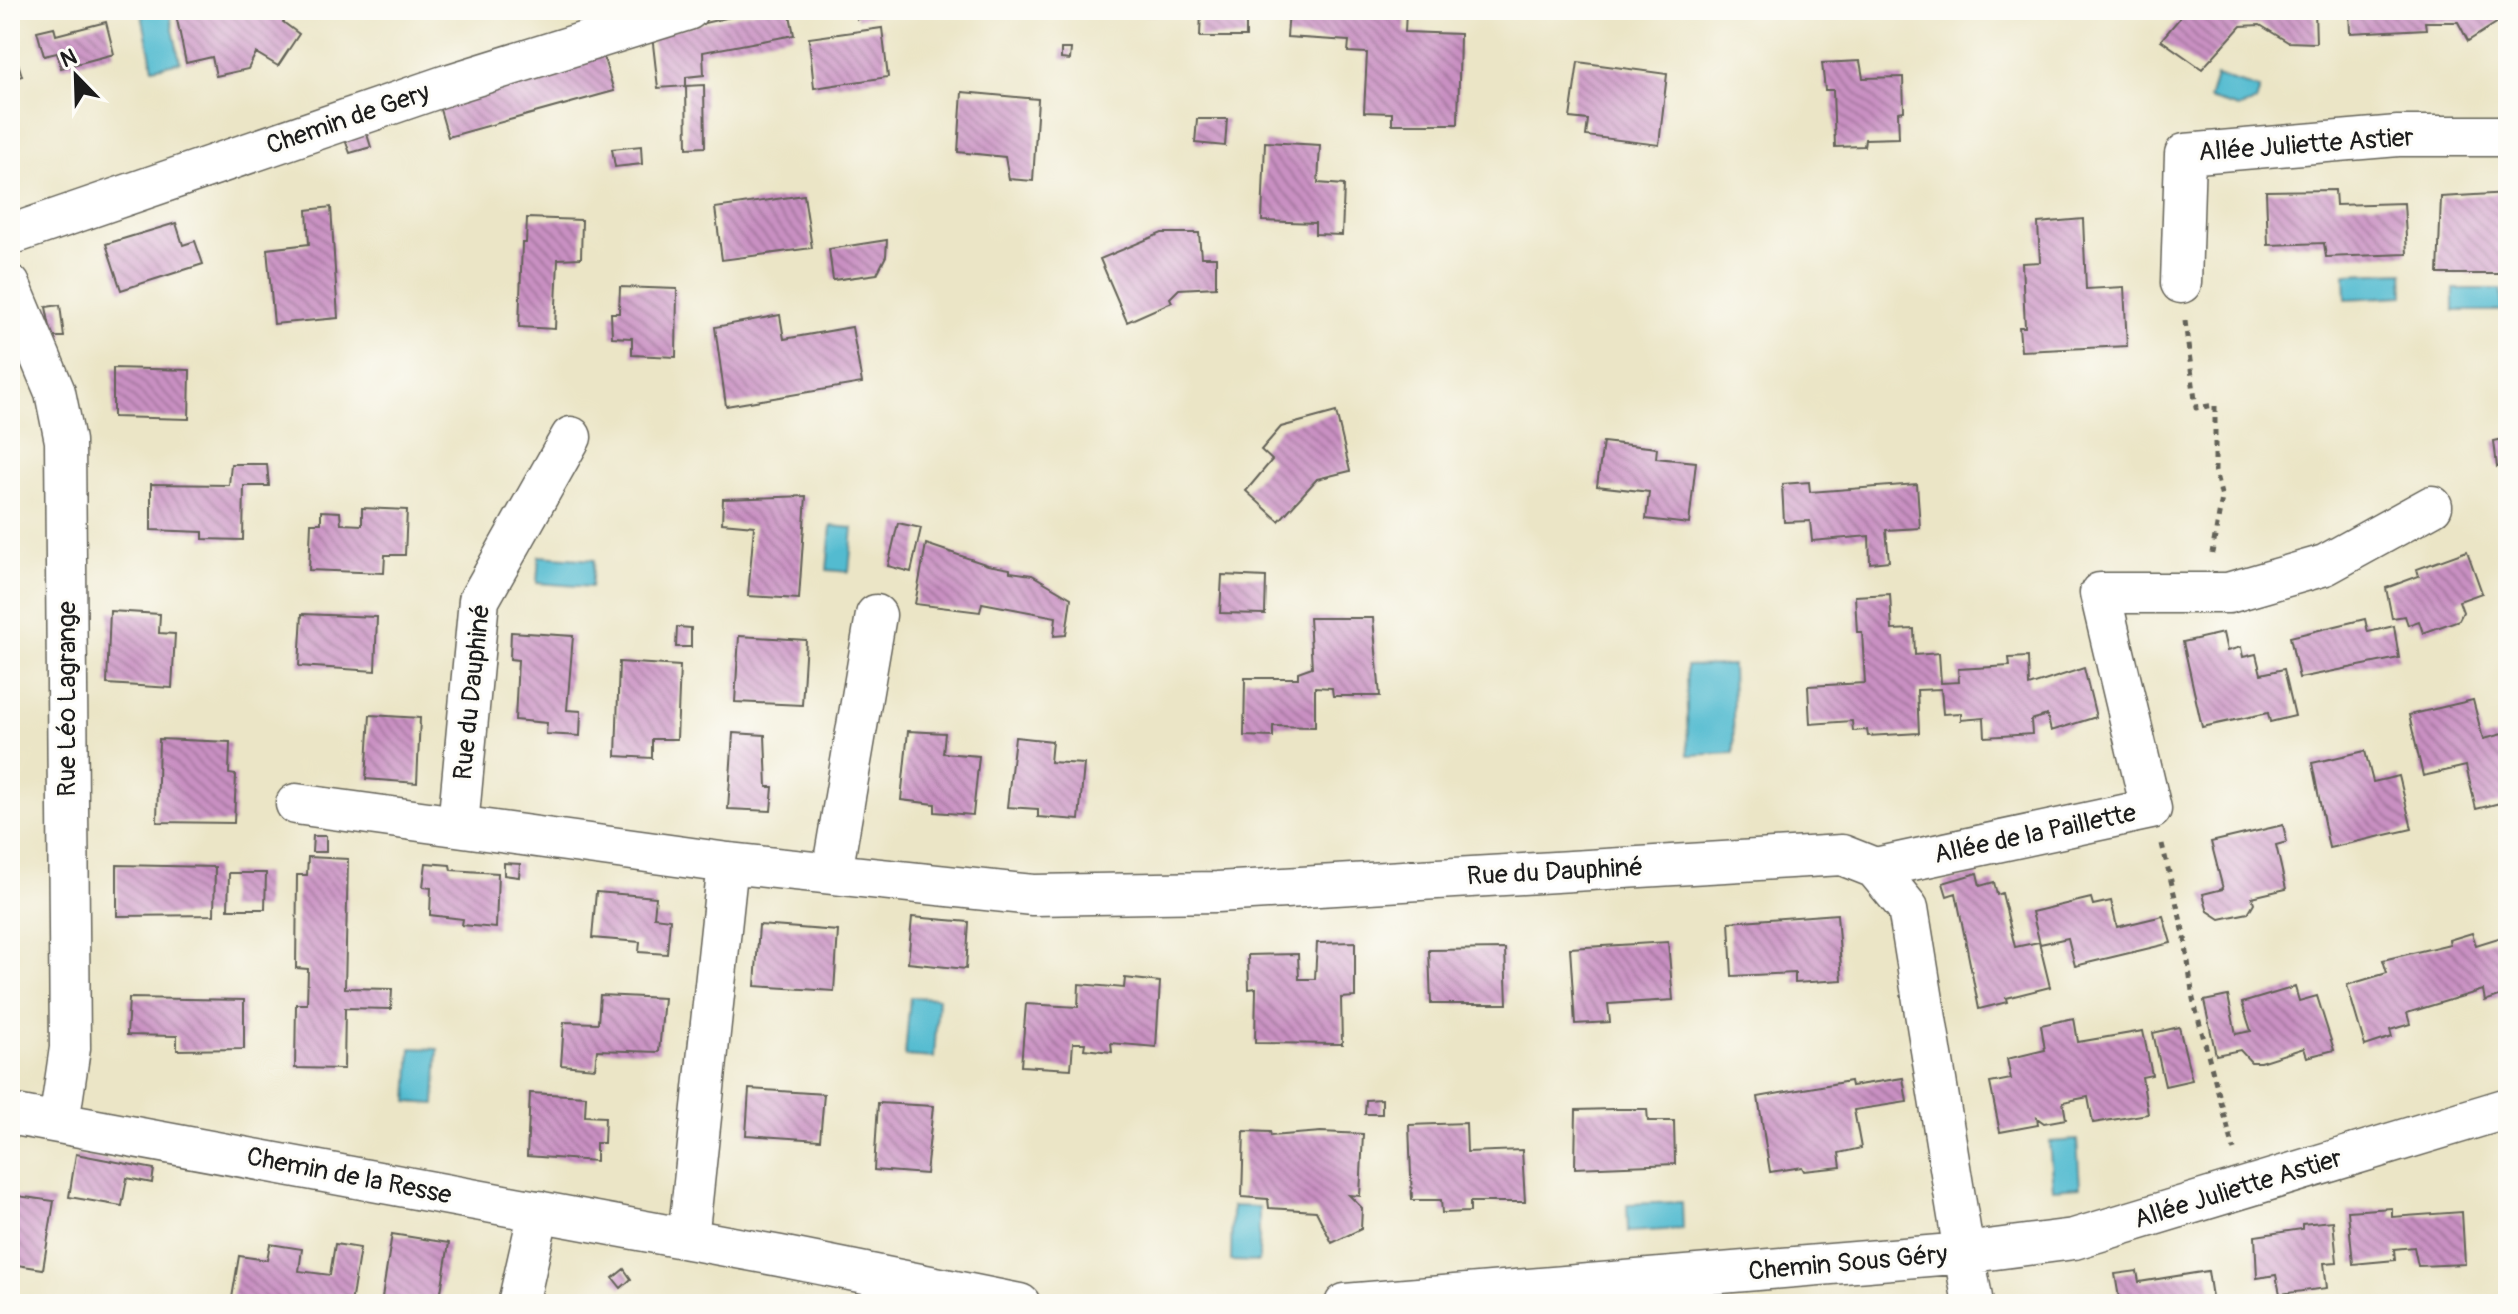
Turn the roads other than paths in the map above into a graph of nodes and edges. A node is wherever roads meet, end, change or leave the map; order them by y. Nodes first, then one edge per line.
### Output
1 (688, 10) edge
2 (2508, 136) edge
3 (10, 235) edge
4 (2181, 283) road end
5 (10, 285) edge
6 (571, 437) dead end
7 (2432, 506) dead end
8 (876, 615) dead end
9 (296, 804) dead end
10 (458, 826) junction
11 (728, 863) junction
12 (1875, 868) junction
13 (832, 873) junction
14 (2508, 1108) edge
15 (10, 1114) edge
16 (59, 1123) junction
17 (539, 1211) junction
18 (688, 1239) junction
19 (1964, 1253) junction
20 (1468, 1299) edge
21 (518, 1304) edge
22 (1020, 1304) edge
23 (1345, 1304) edge
24 (1973, 1304) edge

1 - 3 street, Chemin de Gery
2 - 4 street, Allée Juliette Astier
5 - 16 street, Rue Léo Lagrange
6 - 10 street, Rue du Dauphiné
7 - 12 street, Allée de la Paillette
8 - 13 street
9 - 10 street, Rue du Dauphiné
10 - 11 street, Rue du Dauphiné
11 - 13 street, Rue du Dauphiné
11 - 18 street
12 - 13 street, Rue du Dauphiné
12 - 19 street
14 - 19 street, Allée Juliette Astier
15 - 16 street, Chemin de la Resse
16 - 17 street, Chemin de la Resse
17 - 18 street, Chemin de la Resse
17 - 21 street
18 - 22 street
19 - 20 street, Chemin Sous Géry
19 - 24 street, Chemin Sous Géry
20 - 23 street, Chemin Sous Géry

